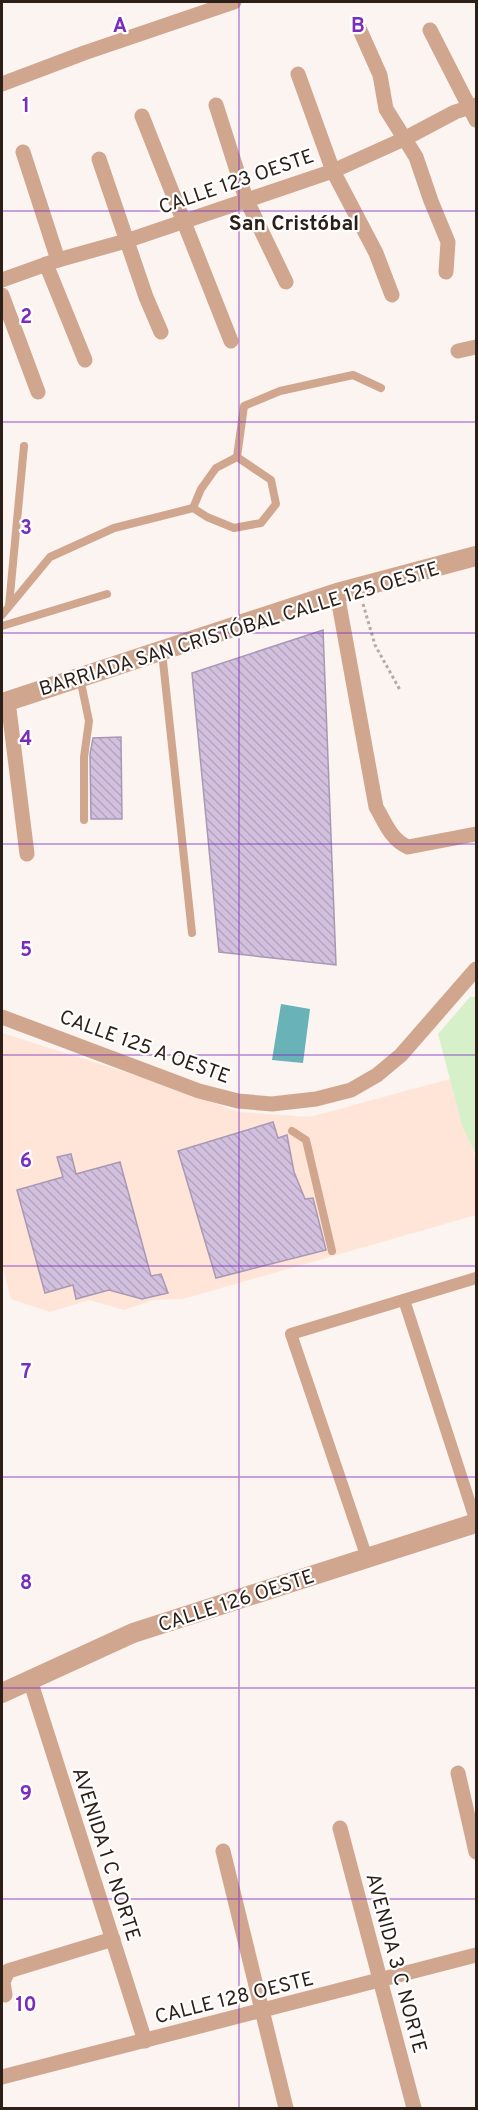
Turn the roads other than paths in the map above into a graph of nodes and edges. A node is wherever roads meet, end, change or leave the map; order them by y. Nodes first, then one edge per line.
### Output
1 (234, 2) edge
2 (359, 28) dead end
3 (430, 30) dead end
4 (298, 74) dead end
5 (2, 84) edge
6 (216, 105) dead end
7 (473, 106) edge
8 (142, 116) dead end
9 (477, 120) edge
10 (404, 139) junction
11 (23, 152) dead end
12 (99, 159) dead end
13 (333, 171) junction
14 (246, 199) junction
15 (183, 221) junction
16 (126, 241) junction
17 (52, 262) junction
18 (446, 272) dead end
19 (2, 280) edge
20 (286, 282) dead end
21 (2, 295) edge
22 (392, 295) dead end
23 (161, 332) dead end
24 (231, 341) dead end
25 (477, 346) edge
26 (458, 351) dead end
27 (85, 360) dead end
28 (381, 388) dead end
29 (38, 392) dead end
30 (24, 446) dead end
31 (237, 457) junction
32 (193, 508) junction
33 (477, 556) edge
34 (337, 593) junction
35 (106, 594) dead end
36 (8, 607) junction
37 (2, 615) edge
38 (2, 626) edge
39 (161, 650) junction
40 (80, 677) junction
41 (4, 702) edge
42 (9, 770) edge
43 (84, 820) dead end
44 (477, 834) edge
45 (27, 854) dead end
46 (192, 933) dead end
47 (477, 969) edge
48 (2, 1017) edge
49 (292, 1131) dead end
50 (332, 1251) dead end
51 (477, 1278) edge
52 (404, 1300) junction
53 (477, 1522) edge
54 (367, 1558) junction
55 (30, 1680) junction
56 (2, 1693) edge
57 (458, 1773) dead end
58 (340, 1828) dead end
59 (222, 1851) dead end
60 (477, 1852) edge
61 (113, 1939) junction
62 (477, 1955) edge
63 (380, 1981) junction
64 (5, 1995) dead end
65 (261, 2012) junction
66 (145, 2041) junction
67 (2, 2077) edge
68 (286, 2109) edge
69 (414, 2109) edge

1 - 5 street
2 - 10 street
3 - 7 street
4 - 13 street
6 - 14 street
7 - 9 street
7 - 10 street, CALLE 123 OESTE
8 - 15 street
10 - 13 street, CALLE 123 OESTE
10 - 18 street
11 - 17 street
12 - 16 street
13 - 14 street, CALLE 123 OESTE
13 - 22 street
14 - 15 street, CALLE 123 OESTE
14 - 20 street
15 - 16 street, CALLE 123 OESTE
15 - 24 street
16 - 17 street, CALLE 123 OESTE
16 - 23 street
17 - 19 street, CALLE 123 OESTE
17 - 27 street
21 - 29 street
25 - 26 street
28 - 31 lane
30 - 36 lane
31 - 32 lane
31 - 32 lane
32 - 36 lane
33 - 34 street, BARRIADA SAN CRISTÓBAL CALLE 125 OESTE
34 - 39 street, BARRIADA SAN CRISTÓBAL CALLE 125 OESTE
34 - 44 street
35 - 38 lane
36 - 37 lane
39 - 40 street, BARRIADA SAN CRISTÓBAL CALLE 125 OESTE
39 - 46 lane
40 - 41 street, BARRIADA SAN CRISTÓBAL CALLE 125 OESTE
40 - 43 lane
41 - 42 street
42 - 45 street
47 - 48 street, CALLE 125 A OESTE
49 - 50 lane
51 - 52 street
52 - 53 street
52 - 54 street
53 - 54 street, CALLE 126 OESTE
54 - 55 street, CALLE 126 OESTE
55 - 56 street, CALLE 126 OESTE
55 - 61 street, AVENIDA 1 C NORTE
57 - 60 street
58 - 63 street, AVENIDA 3 C NORTE
59 - 65 street
61 - 64 street
61 - 66 street, AVENIDA 1 C NORTE
62 - 63 street, CALLE 128 OESTE
63 - 65 street, CALLE 128 OESTE
63 - 69 street, AVENIDA 3 C NORTE
65 - 66 street, CALLE 128 OESTE
65 - 68 street
66 - 67 street, CALLE 128 OESTE

